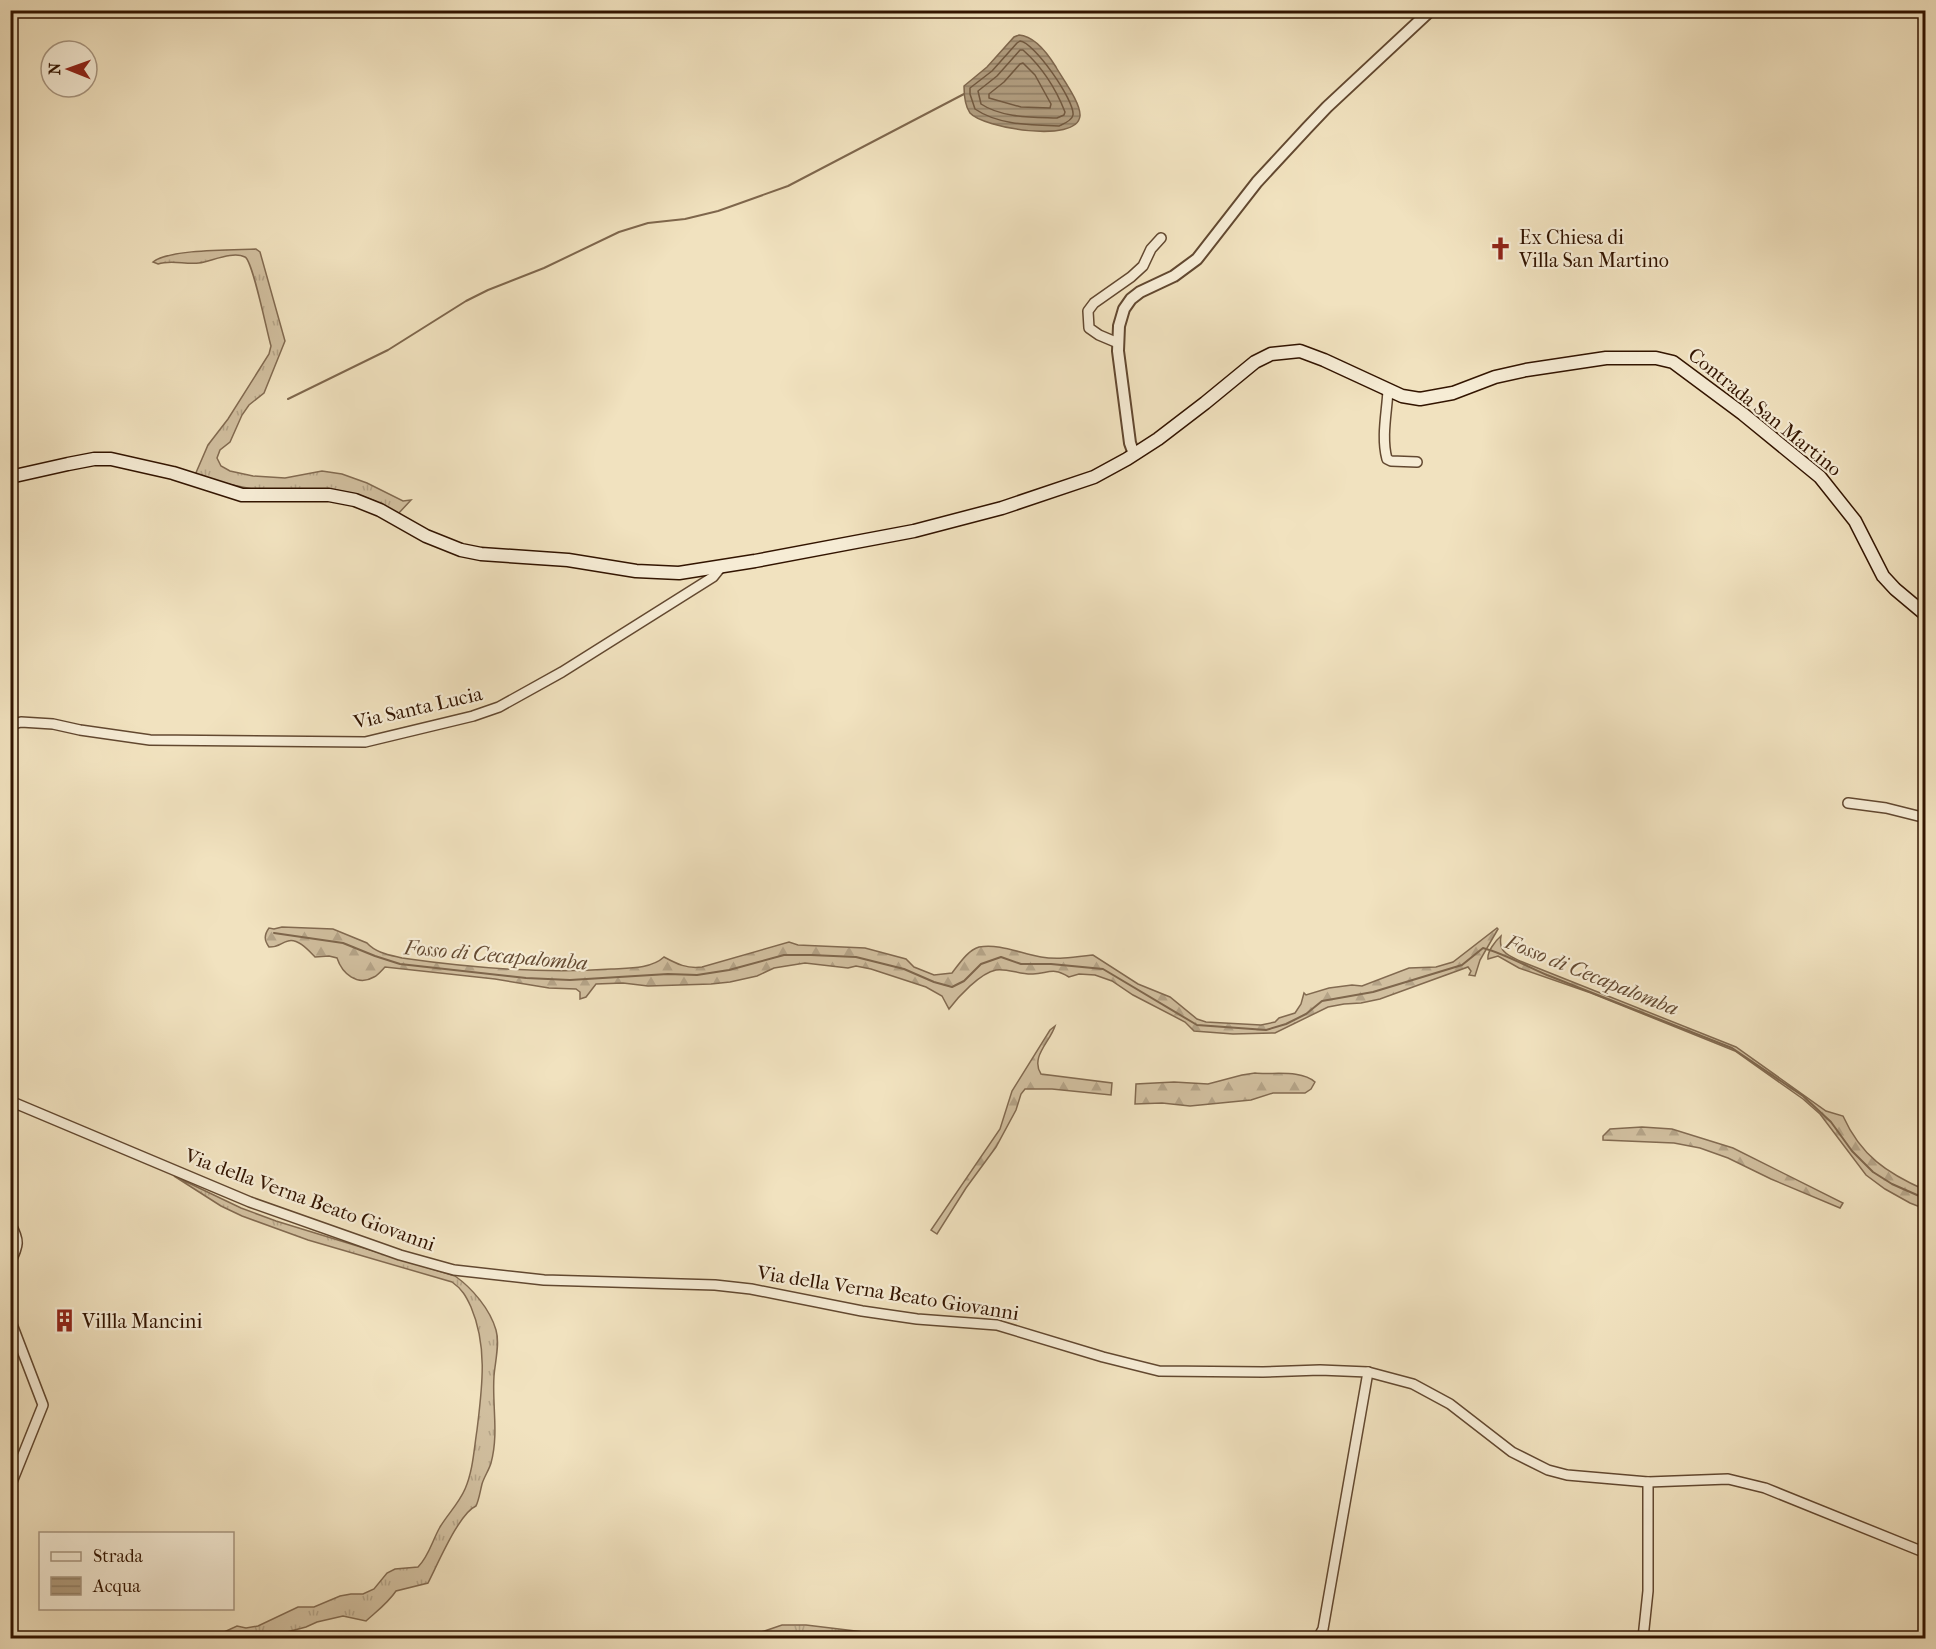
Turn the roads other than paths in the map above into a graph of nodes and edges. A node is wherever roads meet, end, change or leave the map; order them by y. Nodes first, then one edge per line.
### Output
1 (1431, 10) edge
2 (1161, 238) dead end
3 (1118, 343) junction
4 (1388, 390) junction
5 (1134, 454) junction
6 (1417, 462) dead end
7 (10, 477) edge
8 (721, 567) junction
9 (1926, 615) edge
10 (10, 725) edge
11 (1848, 804) dead end
12 (1926, 818) edge
13 (10, 1101) edge
14 (10, 1223) edge
15 (10, 1263) edge
16 (10, 1319) edge
17 (1368, 1372) junction
18 (1648, 1482) junction
19 (10, 1487) edge
20 (1926, 1553) edge
21 (1318, 1638) edge
22 (1643, 1638) edge

1 - 3 street
2 - 3 street
3 - 5 street
4 - 5 main road, Contrada San Martino
4 - 6 street
4 - 9 main road, Contrada San Martino
5 - 8 main road, Contrada San Martino
7 - 8 main road, Contrada San Martino
8 - 10 street, Via Santa Lucia
11 - 12 street
13 - 17 street, Via della Verna Beato Giovanni
14 - 15 street
16 - 19 street
17 - 18 street, Via della Verna Beato Giovanni
17 - 21 street
18 - 20 street, Via della Verna Beato Giovanni
18 - 22 street

